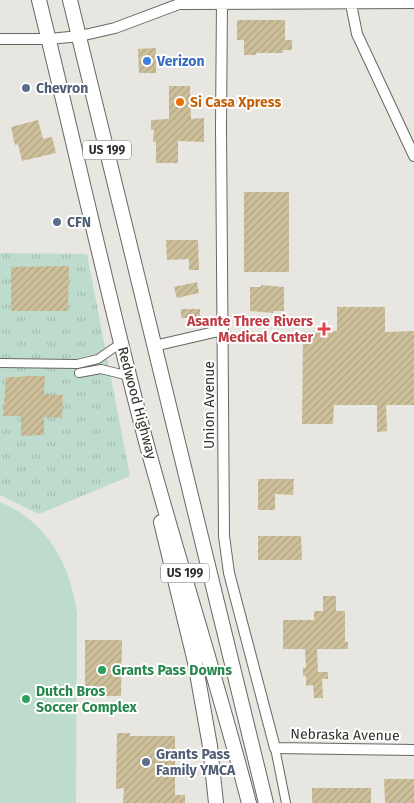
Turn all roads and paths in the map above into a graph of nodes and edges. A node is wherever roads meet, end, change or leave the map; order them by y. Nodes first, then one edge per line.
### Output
1 (39, 0) edge
2 (70, 0) edge
3 (222, 2) edge
4 (350, 2) edge
5 (414, 3) edge
6 (80, 36) junction
7 (0, 39) edge
8 (49, 39) junction
9 (414, 156) edge
10 (223, 330) junction
11 (121, 343) junction
12 (154, 346) junction
13 (0, 363) edge
14 (79, 373) dead end
15 (129, 376) junction
16 (146, 440) junction
17 (276, 748) junction
18 (414, 750) edge
19 (216, 803) edge
20 (249, 803) edge
21 (266, 803) edge
22 (286, 803) edge

1 - 8 highway, Redwood Highway / US 199
2 - 6 highway, Redwood Highway / US 199
3 - 4 street
3 - 6 street
3 - 10 street, Union Avenue
4 - 5 street
4 - 9 street
6 - 8 street
6 - 12 highway, Redwood Highway / US 199
7 - 8 street
8 - 11 highway, Redwood Highway / US 199
10 - 12 street
10 - 17 street, Union Avenue
11 - 13 street
11 - 15 highway, Redwood Highway / US 199
12 - 21 highway, Redwood Highway / US 199
14 - 15 street
15 - 16 highway, Redwood Highway / US 199
16 - 19 highway
16 - 20 highway, Redwood Highway / US 199
17 - 18 street, Nebraska Avenue
17 - 22 street, Union Avenue

